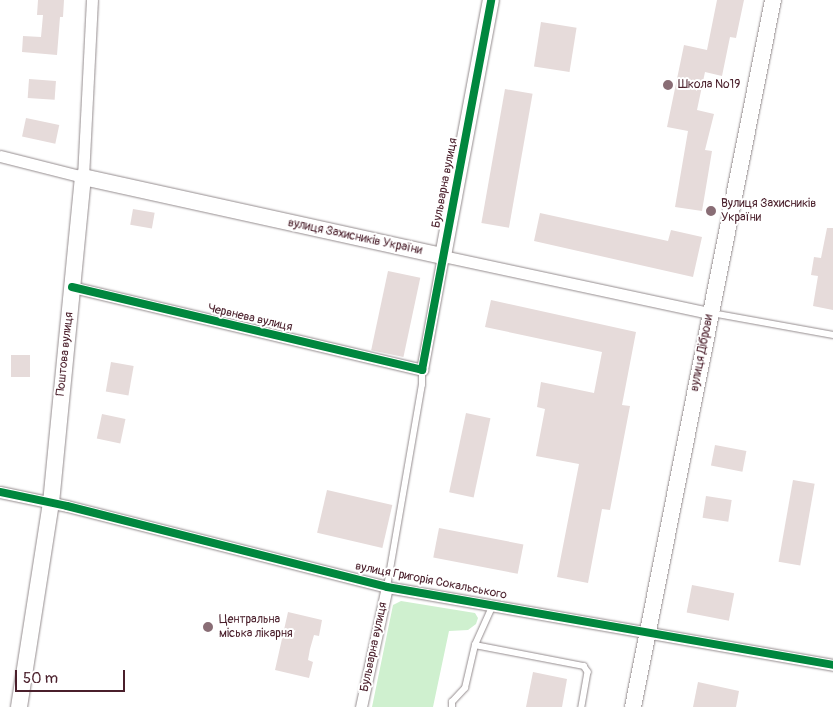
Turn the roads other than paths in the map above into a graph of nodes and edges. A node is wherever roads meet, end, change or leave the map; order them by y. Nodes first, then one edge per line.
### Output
1 (92, 0) edge
2 (491, 0) edge
3 (772, 0) edge
4 (0, 156) edge
5 (83, 177) junction
6 (443, 256) junction
7 (72, 287) junction
8 (710, 313) junction
9 (833, 335) edge
10 (422, 370) junction
11 (0, 492) edge
12 (51, 503) junction
13 (387, 587) junction
14 (492, 604) junction
15 (647, 631) junction
16 (475, 645) junction
17 (833, 665) edge
18 (19, 707) edge
19 (361, 707) edge
20 (452, 707) edge
21 (582, 707) edge
22 (632, 707) edge

1 - 5 street, Поштова вулиця
2 - 6 street, Бульварна вулиця
3 - 8 street, вулиця Діброви
4 - 5 street, вулиця Захисників України
5 - 6 street, вулиця Захисників України
5 - 7 street, Поштова вулиця
6 - 8 street, вулиця Захисників України
6 - 10 street, Бульварна вулиця
7 - 10 street, Червнева вулиця
7 - 12 street, Поштова вулиця
8 - 9 lane
8 - 15 street, вулиця Діброви
10 - 13 lane
11 - 12 street, вулиця Григорія Сокальського
12 - 13 street, вулиця Григорія Сокальського
12 - 18 street, Поштова вулиця
13 - 14 street, вулиця Григорія Сокальського
13 - 19 street, Бульварна вулиця
14 - 15 street, вулиця Григорія Сокальського
14 - 16 lane
15 - 17 street, вулиця Григорія Сокальського
15 - 22 street, вулиця Діброви
16 - 20 lane
16 - 21 lane

